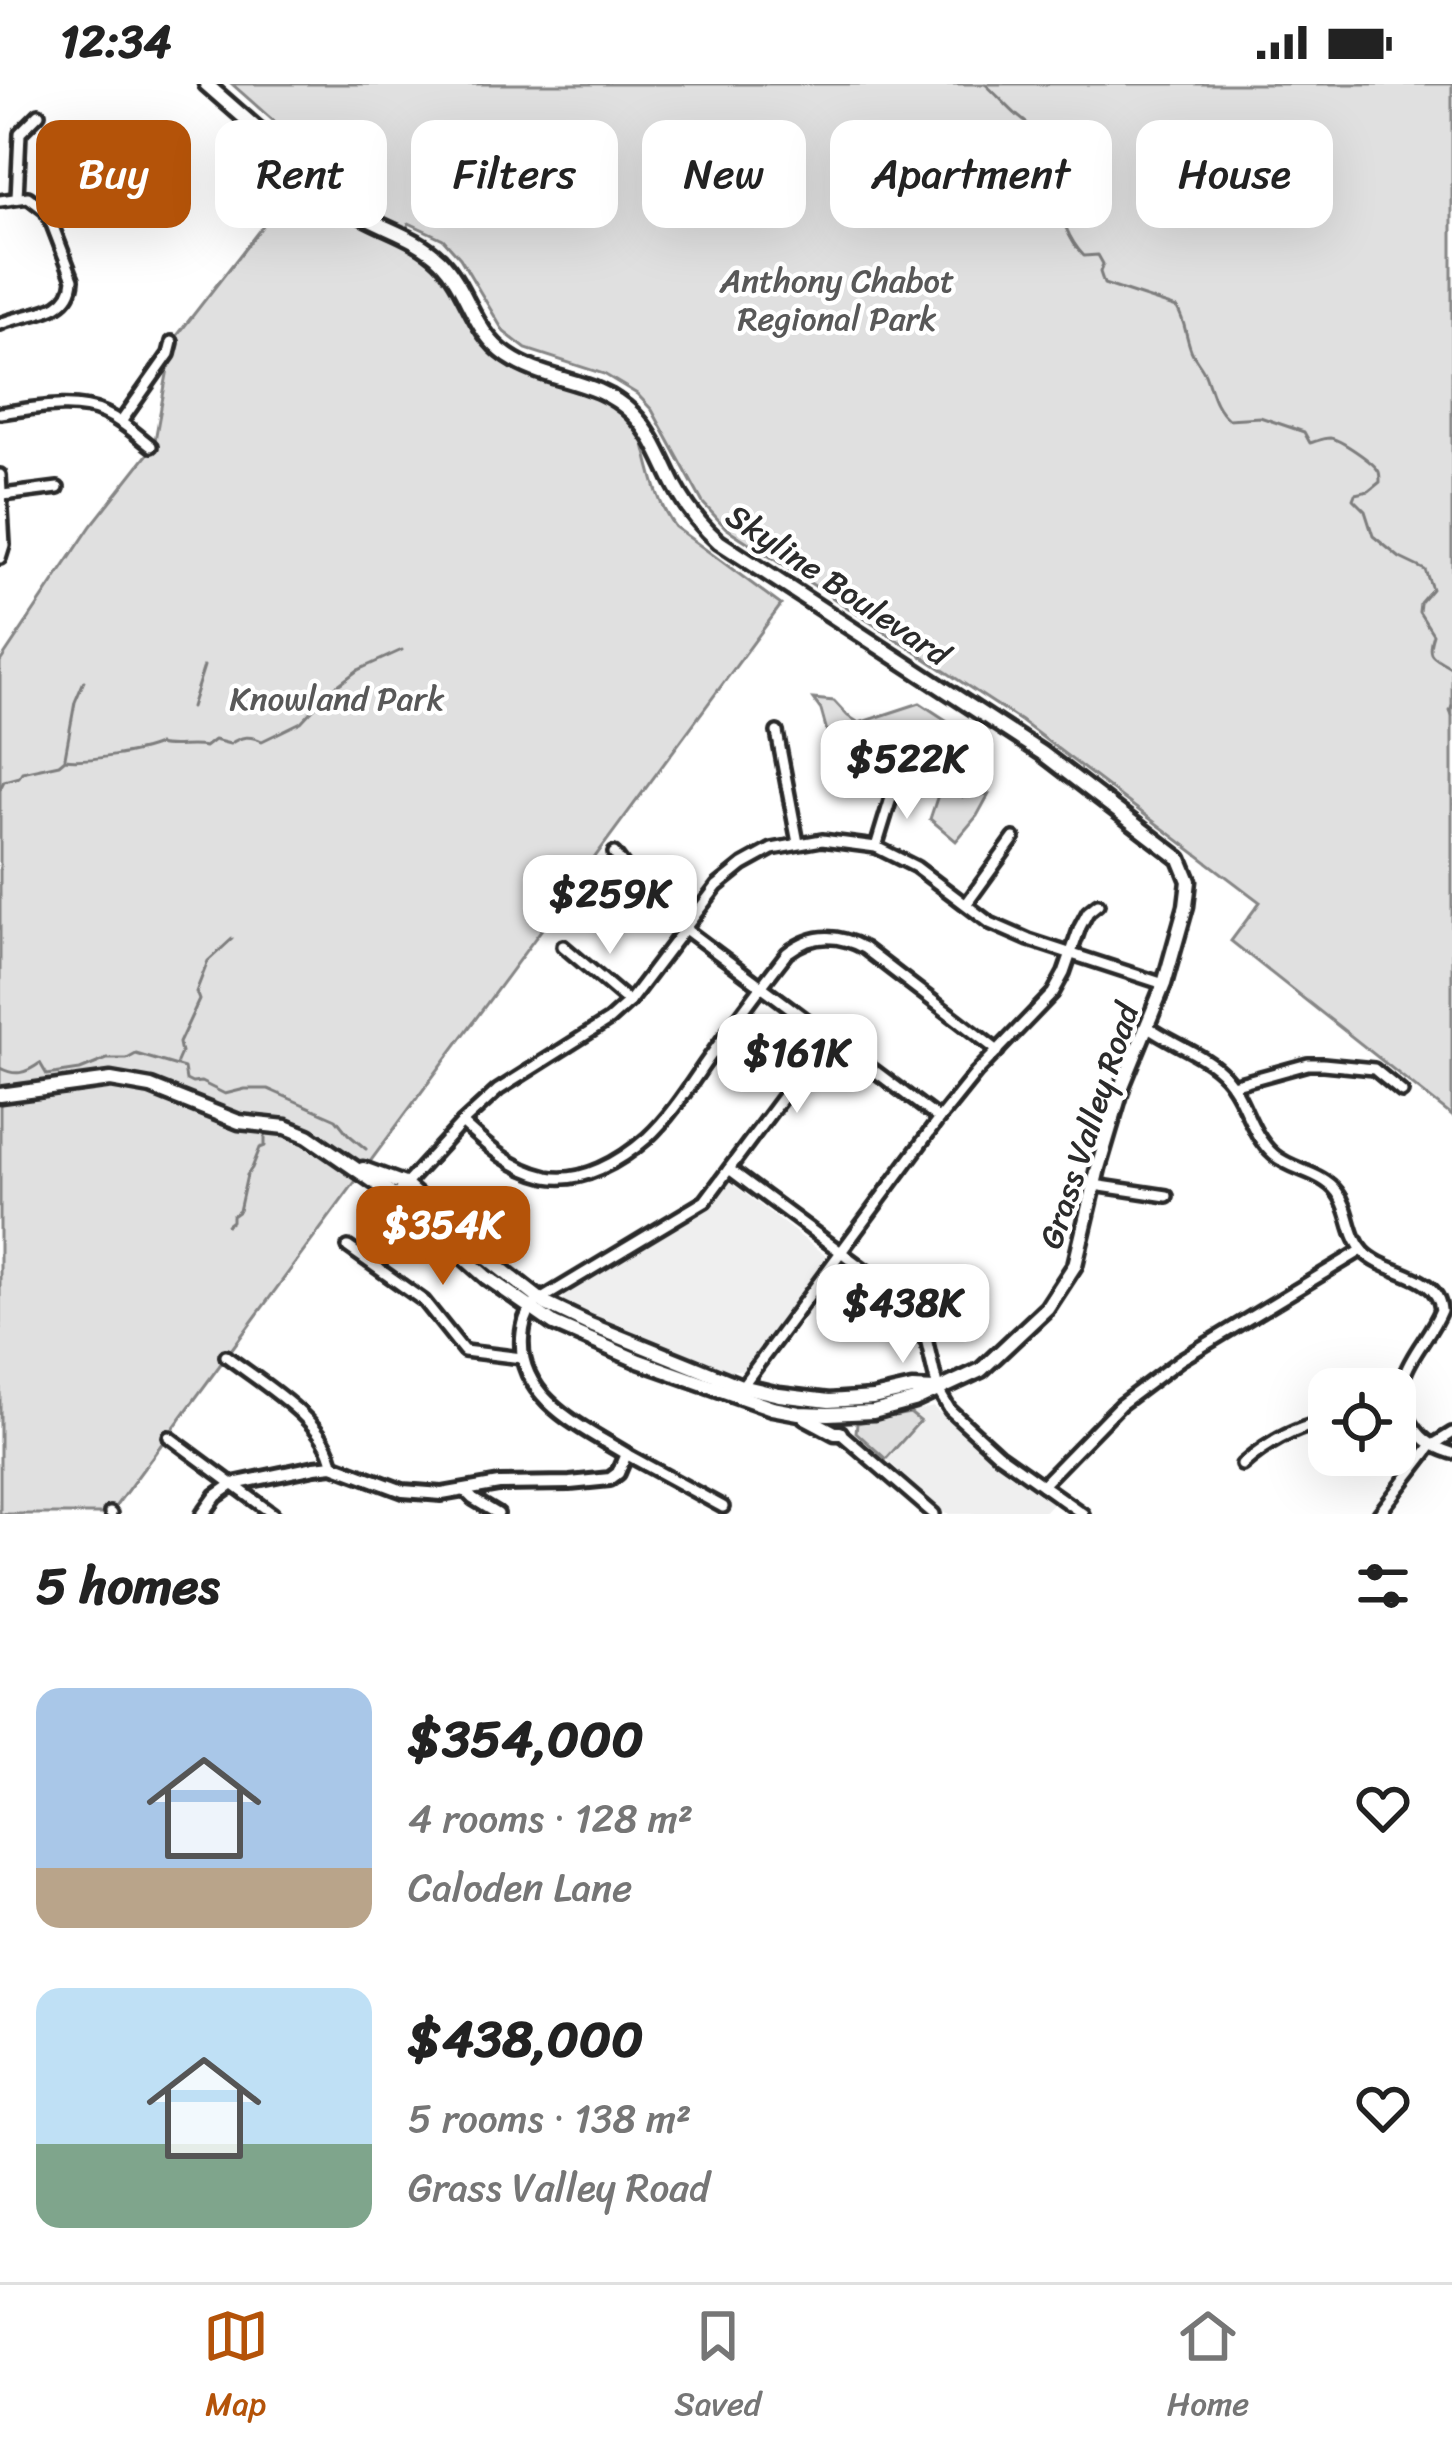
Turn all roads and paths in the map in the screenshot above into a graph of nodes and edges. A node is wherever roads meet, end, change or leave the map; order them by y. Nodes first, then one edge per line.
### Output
1 (206, 84) edge
2 (39, 114) dead end
3 (16, 198) junction
4 (0, 201) edge
5 (0, 324) edge
6 (172, 342) dead end
7 (0, 413) edge
8 (121, 422) junction
9 (151, 446) dead end
10 (0, 475) edge
11 (58, 488) dead end
12 (3, 495) junction
13 (0, 558) edge
14 (777, 732) dead end
15 (896, 785) dead end
16 (1014, 838) dead end
17 (798, 843) junction
18 (876, 847) junction
19 (614, 853) dead end
20 (1189, 892) joint
21 (967, 903) junction
22 (1098, 904) dead end
23 (683, 929) junction
24 (563, 946) dead end
25 (1071, 952) junction
26 (1164, 984) junction
27 (761, 986) junction
28 (629, 1002) junction
29 (1147, 1026) junction
30 (828, 1036) junction
31 (998, 1051) junction
32 (1232, 1085) junction
33 (1402, 1092) dead end
34 (0, 1095) edge
35 (939, 1120) junction
36 (462, 1123) junction
37 (352, 1166) junction
38 (729, 1169) junction
39 (404, 1184) junction
40 (1094, 1185) junction
41 (395, 1196) junction
42 (1167, 1196) dead end
43 (348, 1247) dead end
44 (1362, 1250) junction
45 (841, 1252) junction
46 (876, 1278) dead end
47 (535, 1304) junction
48 (911, 1305) dead end
49 (226, 1356) dead end
50 (522, 1358) junction
51 (1406, 1368) edge
52 (938, 1390) junction
53 (738, 1391) junction
54 (832, 1408) junction
55 (799, 1413) junction
56 (1308, 1428) edge
57 (1416, 1431) edge
58 (840, 1432) junction
59 (1452, 1432) edge
60 (169, 1437) dead end
61 (1431, 1446) junction
62 (626, 1454) junction
63 (1452, 1454) edge
64 (333, 1465) junction
65 (1241, 1465) dead end
66 (233, 1484) junction
67 (1042, 1485) junction
68 (465, 1491) junction
69 (723, 1507) dead end
70 (203, 1514) edge
71 (273, 1514) edge
72 (498, 1514) edge
73 (934, 1514) edge
74 (1083, 1514) edge
75 (1379, 1514) edge

1 - 20 main road, Skyline Boulevard
2 - 3 street
3 - 4 street
3 - 5 street
6 - 8 street
7 - 8 street
8 - 9 street
10 - 12 street
11 - 12 street
12 - 13 street
14 - 17 street
15 - 18 street
16 - 21 street
17 - 18 street
17 - 23 street
18 - 21 street
19 - 23 street
20 - 26 main road, Grass Valley Road
21 - 25 street
22 - 25 street
23 - 27 street
23 - 28 street
24 - 28 street
25 - 26 street
25 - 31 street
26 - 29 main road, Grass Valley Road
27 - 30 street
27 - 31 street
27 - 36 street
28 - 36 street
29 - 32 street
29 - 40 main road, Grass Valley Road
30 - 35 street
30 - 38 street
31 - 35 street
32 - 33 street
32 - 44 street
34 - 37 main road
35 - 45 street
36 - 39 street
37 - 39 main road
37 - 41 main road
38 - 45 street
38 - 47 street
39 - 41 street
39 - 47 main road
40 - 42 street
40 - 52 main road, Grass Valley Road
41 - 47 main road
43 - 50 street
44 - 51 street
44 - 67 street
45 - 46 street
45 - 53 street
47 - 50 street
47 - 53 main road
48 - 52 street
49 - 64 street
50 - 62 street
52 - 54 main road, Grass Valley Road
52 - 67 street
53 - 54 main road
53 - 55 main road
54 - 55 main road
54 - 58 street
55 - 58 main road
56 - 65 street
57 - 61 street
58 - 73 street
59 - 61 street
60 - 66 street
61 - 63 street
61 - 75 street
62 - 68 street
62 - 69 street
64 - 66 street
64 - 68 street
66 - 70 street
66 - 71 street
67 - 74 street
68 - 72 street

